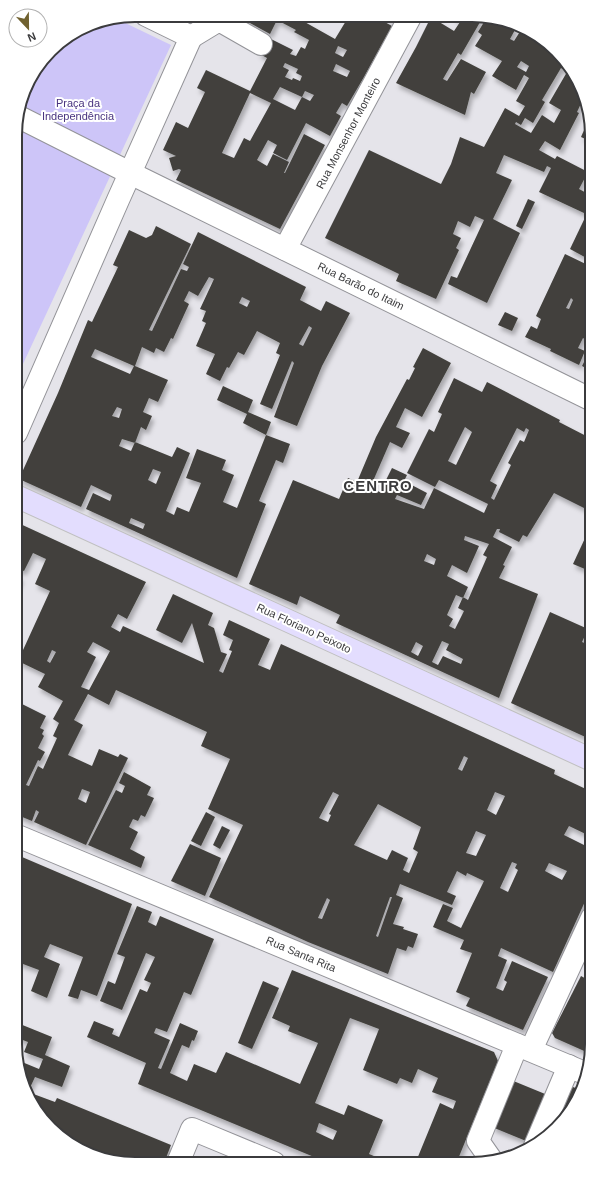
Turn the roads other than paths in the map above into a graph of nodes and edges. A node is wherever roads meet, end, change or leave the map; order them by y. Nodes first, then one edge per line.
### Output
1 (160, 22) edge
2 (216, 22) edge
3 (222, 22) edge
4 (407, 22) edge
5 (191, 37) junction
6 (261, 44) dead end
7 (23, 119) edge
8 (130, 172) junction
9 (285, 249) junction
10 (585, 397) edge
11 (22, 418) edge
12 (22, 499) edge
13 (585, 757) edge
14 (22, 838) edge
15 (585, 931) edge
16 (524, 1048) junction
17 (578, 1070) edge
18 (543, 1132) edge
19 (488, 1156) edge
20 (180, 1157) edge
21 (260, 1157) edge

1 - 5 street
2 - 5 street
3 - 6 street
4 - 9 street, Rua Monsenhor Monteiro
5 - 8 street
7 - 8 street
8 - 9 street, Rua Barão do Itaim
8 - 11 street
9 - 10 street, Rua Barão do Itaim
12 - 13 main road, Rua Floriano Peixoto
14 - 16 street, Rua Santa Rita
15 - 16 street
16 - 17 street, Rua Santa Rita
16 - 19 street
17 - 18 street
20 - 21 street

